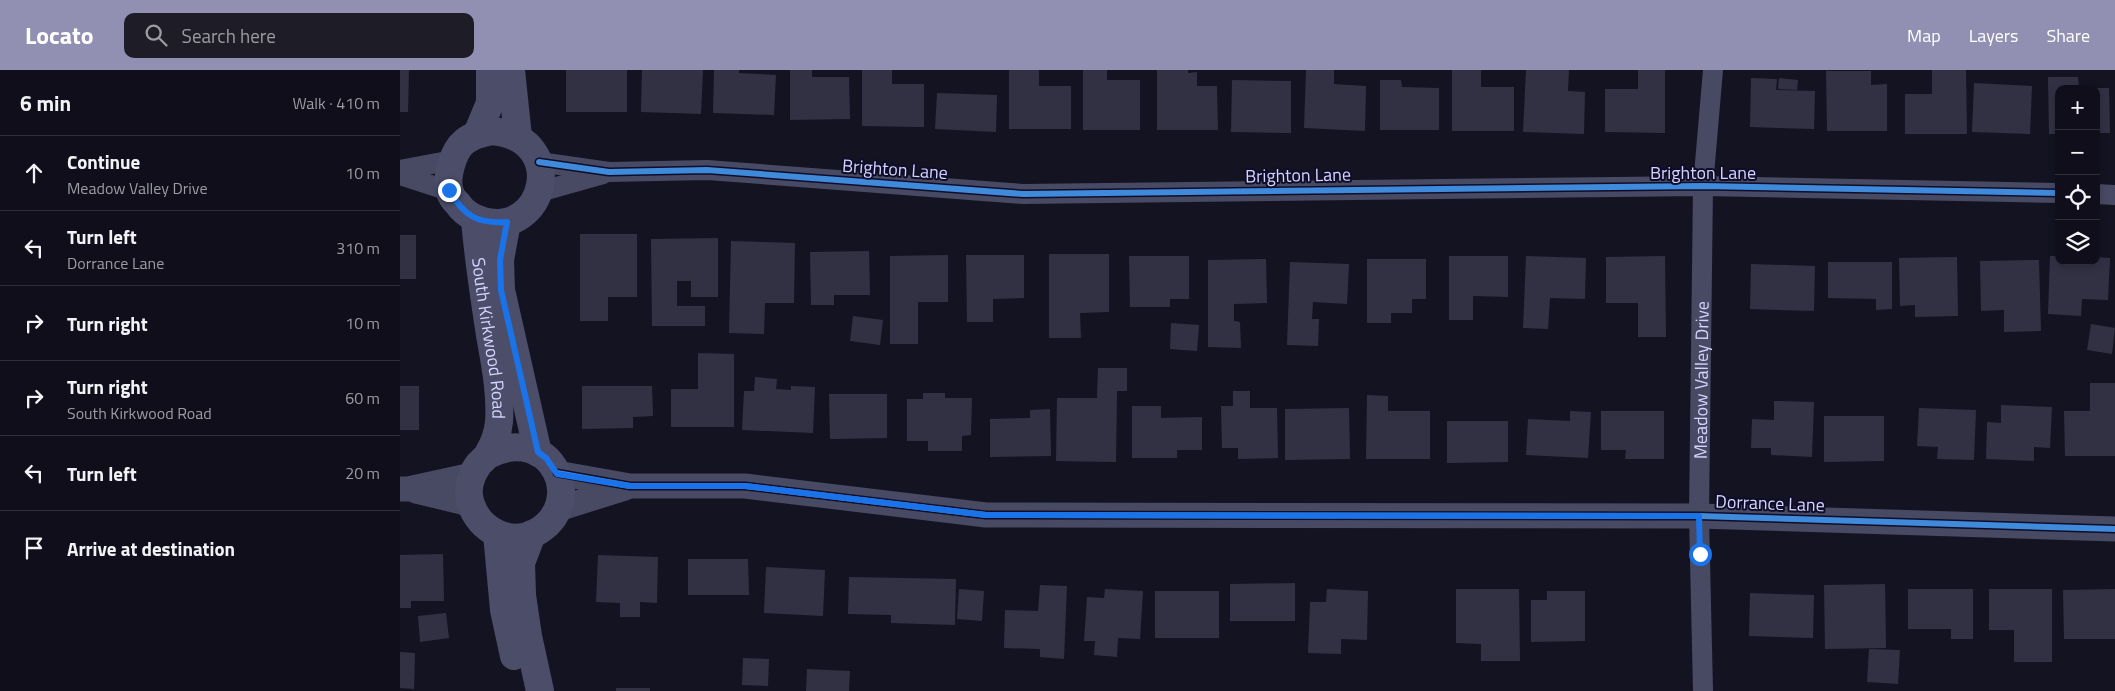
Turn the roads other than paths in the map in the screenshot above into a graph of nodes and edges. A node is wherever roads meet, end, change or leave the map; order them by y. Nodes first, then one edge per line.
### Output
1 (490, 70) edge
2 (511, 70) edge
3 (1713, 70) edge
4 (477, 134) junction
5 (518, 137) junction
6 (453, 160) junction
7 (539, 162) junction
8 (400, 170) edge
9 (609, 172) junction
10 (400, 175) edge
11 (1703, 186) junction
12 (449, 190) junction
13 (539, 192) junction
14 (2055, 193) edge
15 (2100, 194) edge
16 (2115, 195) edge
17 (475, 219) junction
18 (507, 222) junction
19 (538, 452) junction
20 (480, 465) junction
21 (557, 474) junction
22 (630, 486) junction
23 (404, 489) edge
24 (470, 504) junction
25 (558, 509) junction
26 (1699, 516) junction
27 (2115, 529) edge
28 (497, 534) junction
29 (532, 534) junction
30 (522, 691) edge
31 (540, 691) edge
32 (1703, 691) edge

1 - 4 main road
2 - 5 main road
3 - 11 street, Meadow Valley Drive
4 - 5 main road
4 - 6 main road
5 - 7 main road
6 - 8 street
6 - 12 main road
7 - 9 street, Brighton Lane
7 - 13 main road
9 - 11 street, Brighton Lane
9 - 13 street, Brighton Lane
10 - 12 street
11 - 14 street, Brighton Lane
11 - 26 street, Meadow Valley Drive
12 - 17 main road
13 - 18 main road
15 - 16 street
17 - 18 main road
17 - 20 main road, South Kirkwood Road
18 - 19 main road, South Kirkwood Road
19 - 20 main road
19 - 21 main road
20 - 23 street
20 - 24 main road
21 - 22 street, Dorrance Lane
21 - 25 main road
22 - 25 street, Dorrance Lane
22 - 26 street, Dorrance Lane
23 - 24 street
24 - 28 main road
25 - 29 main road
26 - 27 street, Dorrance Lane
26 - 32 street, Meadow Valley Drive
28 - 29 main road
28 - 30 main road
29 - 31 main road

